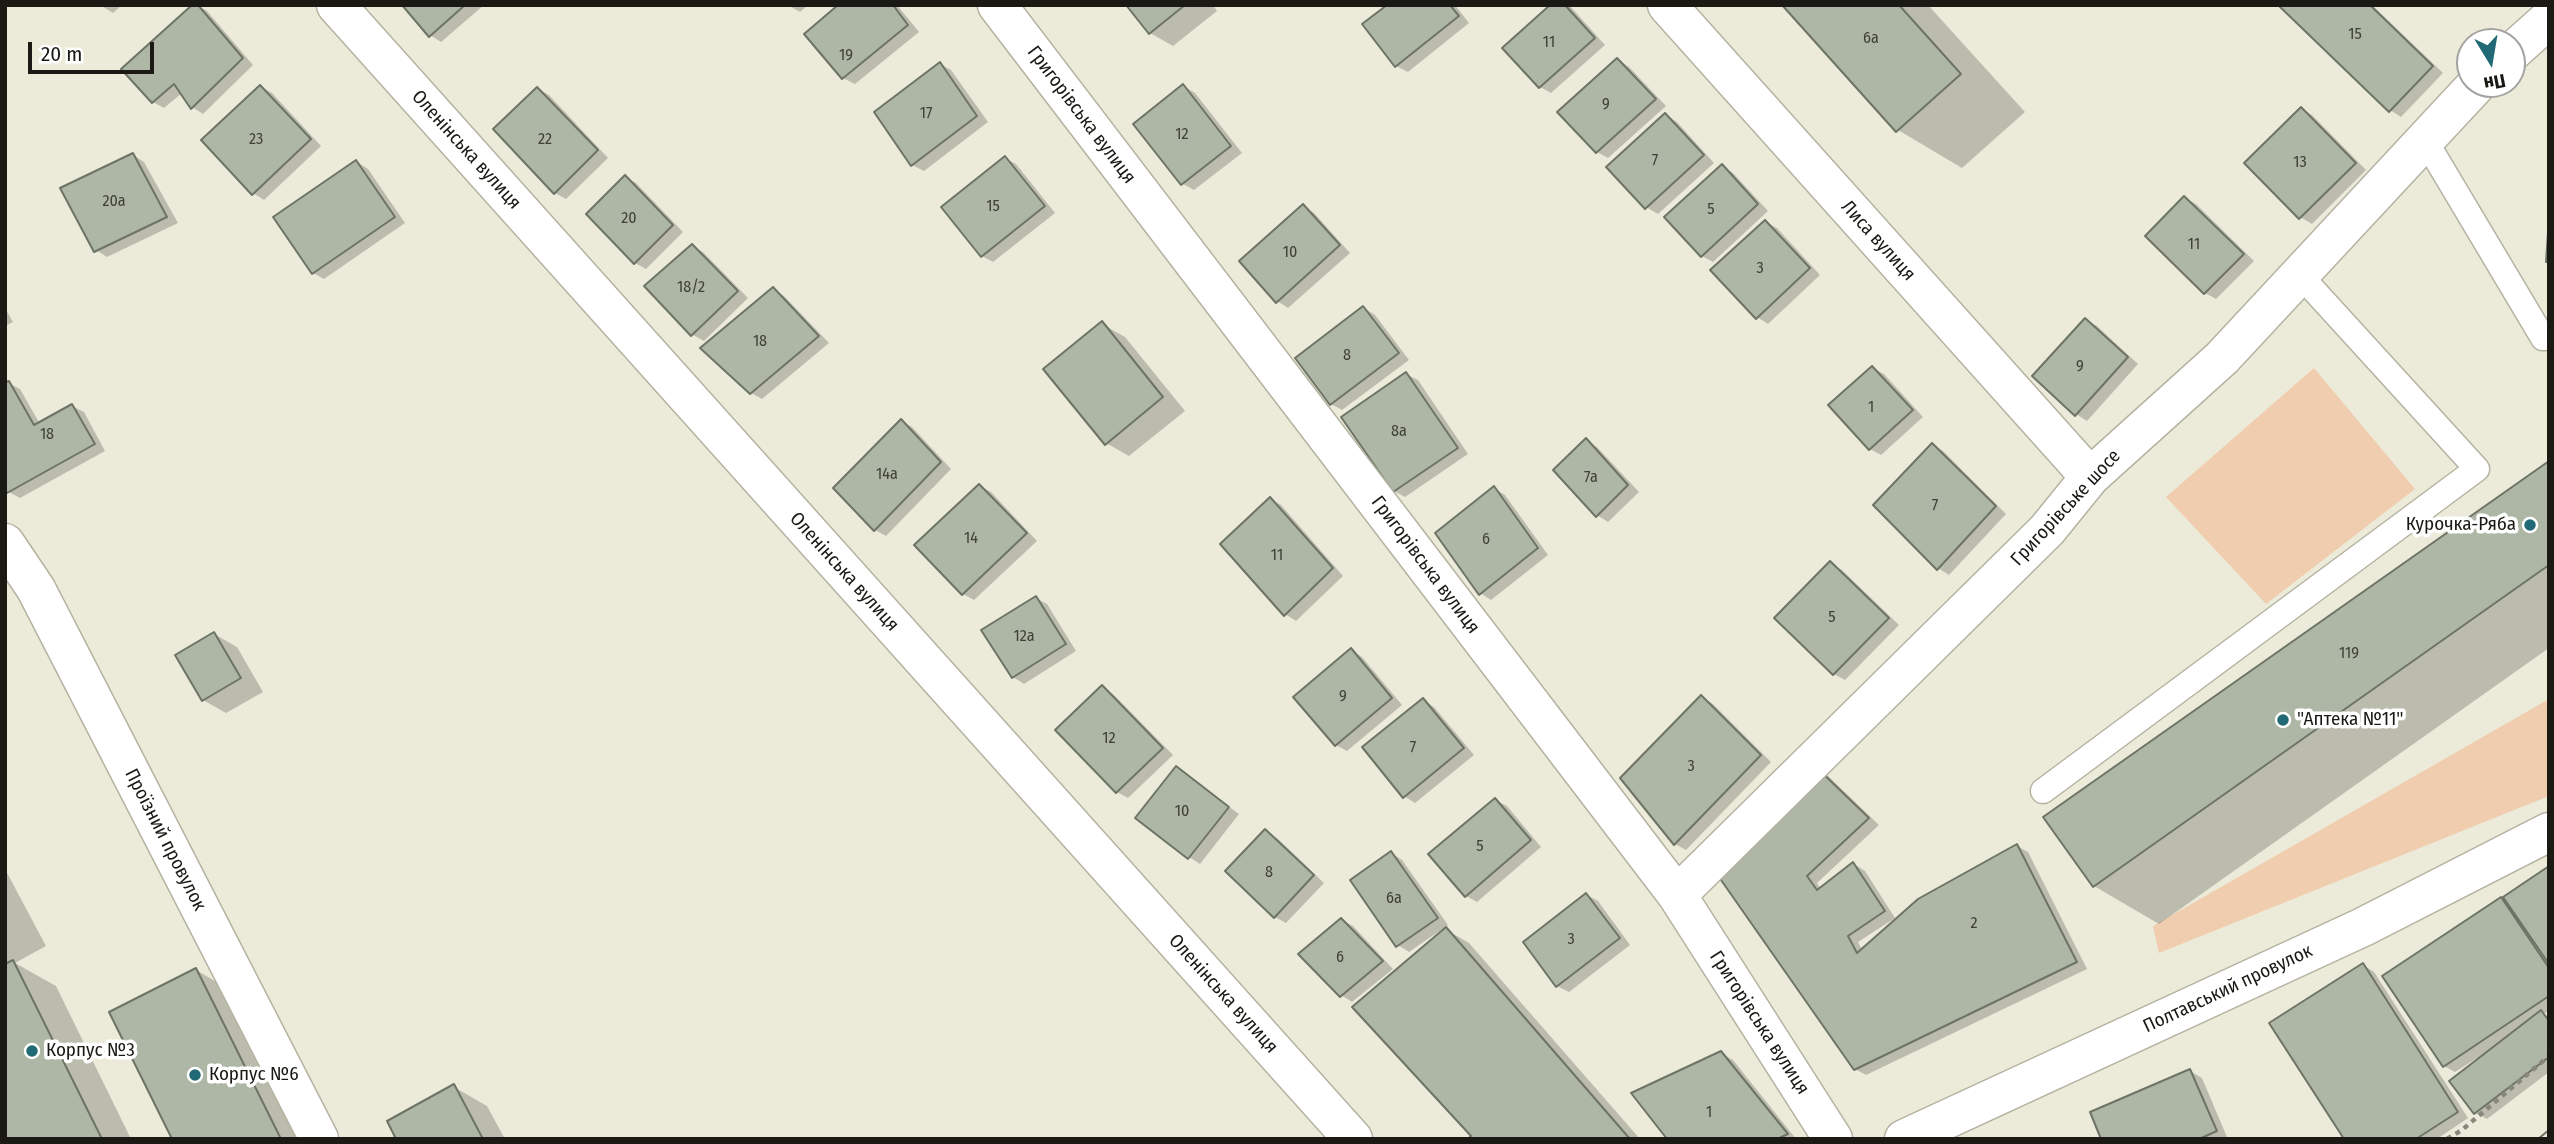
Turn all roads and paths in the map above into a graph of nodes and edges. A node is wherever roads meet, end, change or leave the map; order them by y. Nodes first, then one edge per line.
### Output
1 (336, 5) edge
2 (997, 5) edge
3 (1667, 5) edge
4 (2549, 19) edge
5 (2526, 40) edge
6 (2464, 98) edge
7 (2425, 140) junction
8 (2300, 275) junction
9 (2549, 338) edge
10 (2090, 477) junction
11 (5, 543) edge
12 (2043, 790) dead end
13 (2549, 832) edge
14 (1677, 895) junction
15 (2549, 1056) edge
16 (319, 1139) edge
17 (1353, 1139) edge
18 (1833, 1139) edge
19 (1904, 1139) edge
20 (2447, 1139) edge

1 - 17 street, Оленінська вулиця
2 - 14 street, Григорівська вулиця
3 - 10 street, Лиса вулиця
4 - 5 street
6 - 7 street, Григорівське шосе
7 - 8 street, Григорівське шосе
7 - 9 lane
8 - 10 street, Григорівське шосе
8 - 12 lane
10 - 14 street, Григорівське шосе
11 - 16 street, Проїзний провулок
13 - 19 street, Полтавський провулок
14 - 18 street, Григорівська вулиця
15 - 20 path

